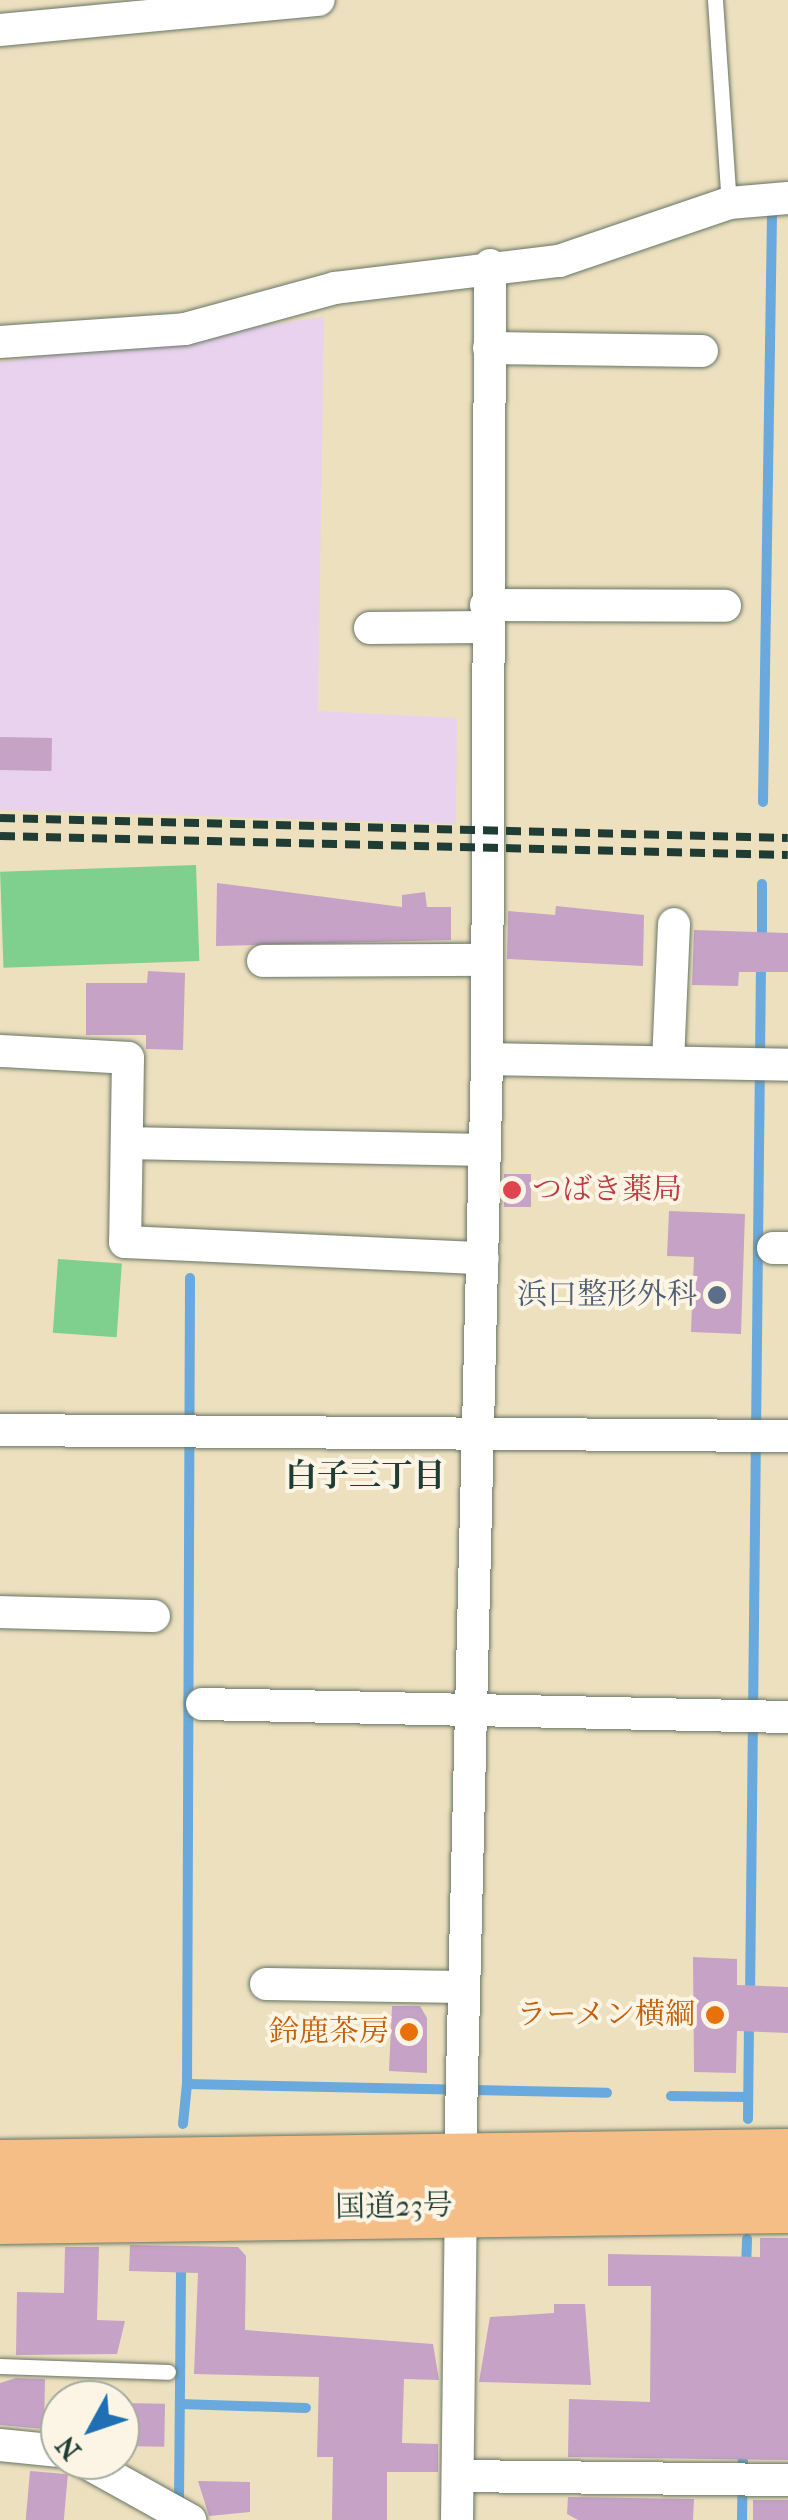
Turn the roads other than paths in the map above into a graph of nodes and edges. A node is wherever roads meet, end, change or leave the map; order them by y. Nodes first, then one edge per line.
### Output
1 (319, 0) edge
2 (716, 0) edge
3 (0, 30) edge
4 (788, 198) edge
5 (729, 203) junction
6 (490, 265) junction
7 (0, 342) edge
8 (489, 348) junction
9 (702, 352) dead end
10 (725, 606) dead end
11 (486, 616) junction
12 (370, 628) dead end
13 (674, 924) dead end
14 (482, 960) junction
15 (263, 961) dead end
16 (0, 1051) edge
17 (487, 1059) junction
18 (668, 1062) junction
19 (771, 1065) edge
20 (127, 1143) junction
21 (484, 1150) junction
22 (483, 1258) junction
23 (0, 1430) edge
24 (474, 1430) junction
25 (768, 1436) edge
26 (0, 1612) edge
27 (154, 1616) dead end
28 (202, 1704) dead end
29 (467, 1713) junction
30 (766, 1717) edge
31 (266, 1984) dead end
32 (464, 1987) junction
33 (788, 2156) edge
34 (0, 2167) edge
35 (461, 2182) junction
36 (788, 2205) edge
37 (0, 2216) edge
38 (0, 2366) edge
39 (168, 2372) dead end
40 (0, 2445) edge
41 (40, 2449) edge
42 (458, 2476) junction
43 (116, 2480) edge
44 (788, 2480) edge
45 (176, 2515) edge
46 (458, 2520) edge

1 - 3 street
2 - 5 lane
4 - 5 street
5 - 6 street
6 - 7 street
6 - 8 street
8 - 9 street
8 - 11 street
10 - 11 street
11 - 12 street
11 - 14 street
13 - 18 street
14 - 15 street
14 - 17 street
16 - 20 street
17 - 18 street
17 - 21 street
18 - 19 street
20 - 21 street
20 - 22 street
21 - 22 street
22 - 24 street
23 - 24 street
24 - 25 street
24 - 29 street
26 - 27 street
28 - 29 street
29 - 30 street
29 - 32 street
31 - 32 street
32 - 35 street
33 - 35 highway, 国道23号
34 - 35 highway, 国道23号
35 - 36 highway, 国道23号
35 - 37 highway, 国道23号
35 - 42 street
38 - 39 lane
40 - 41 street
42 - 44 street
42 - 46 street
43 - 45 street

